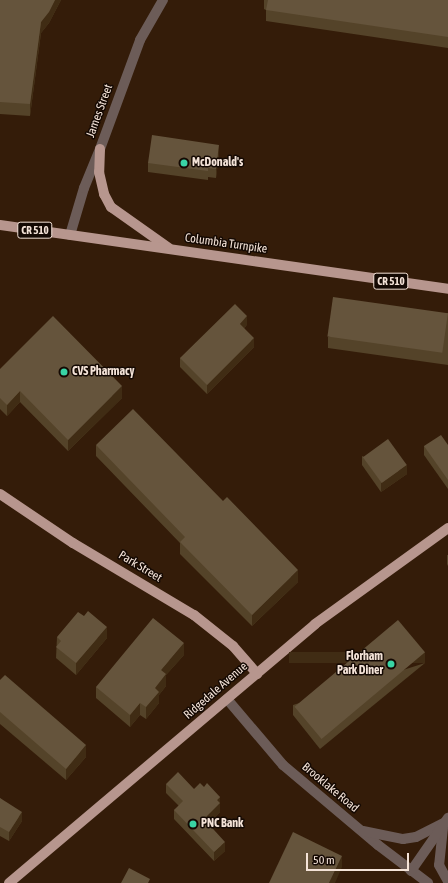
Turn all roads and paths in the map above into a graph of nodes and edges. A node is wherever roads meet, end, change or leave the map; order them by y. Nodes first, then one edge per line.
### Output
1 (162, 0) edge
2 (100, 150) junction
3 (0, 225) edge
4 (70, 235) junction
5 (170, 249) junction
6 (448, 289) edge
7 (0, 494) edge
8 (448, 528) edge
9 (257, 674) junction
10 (227, 699) junction
11 (445, 821) edge
12 (360, 830) junction
13 (411, 871) junction
14 (448, 881) edge
15 (9, 883) edge
16 (428, 883) edge

1 - 2 street, James Street
2 - 4 street, James Street
2 - 5 main road
3 - 4 main road, Columbia Turnpike / CR 510
4 - 5 main road, Columbia Turnpike / CR 510
5 - 6 main road, Columbia Turnpike / CR 510
7 - 9 main road, Park Street
8 - 9 main road, Ridgedale Avenue
9 - 10 main road, Ridgedale Avenue
10 - 12 street, Brooklake Road
10 - 15 main road, Ridgedale Avenue
11 - 12 street
11 - 13 street
11 - 14 street
12 - 13 street, Brooklake Road
13 - 16 street, Brooklake Road

